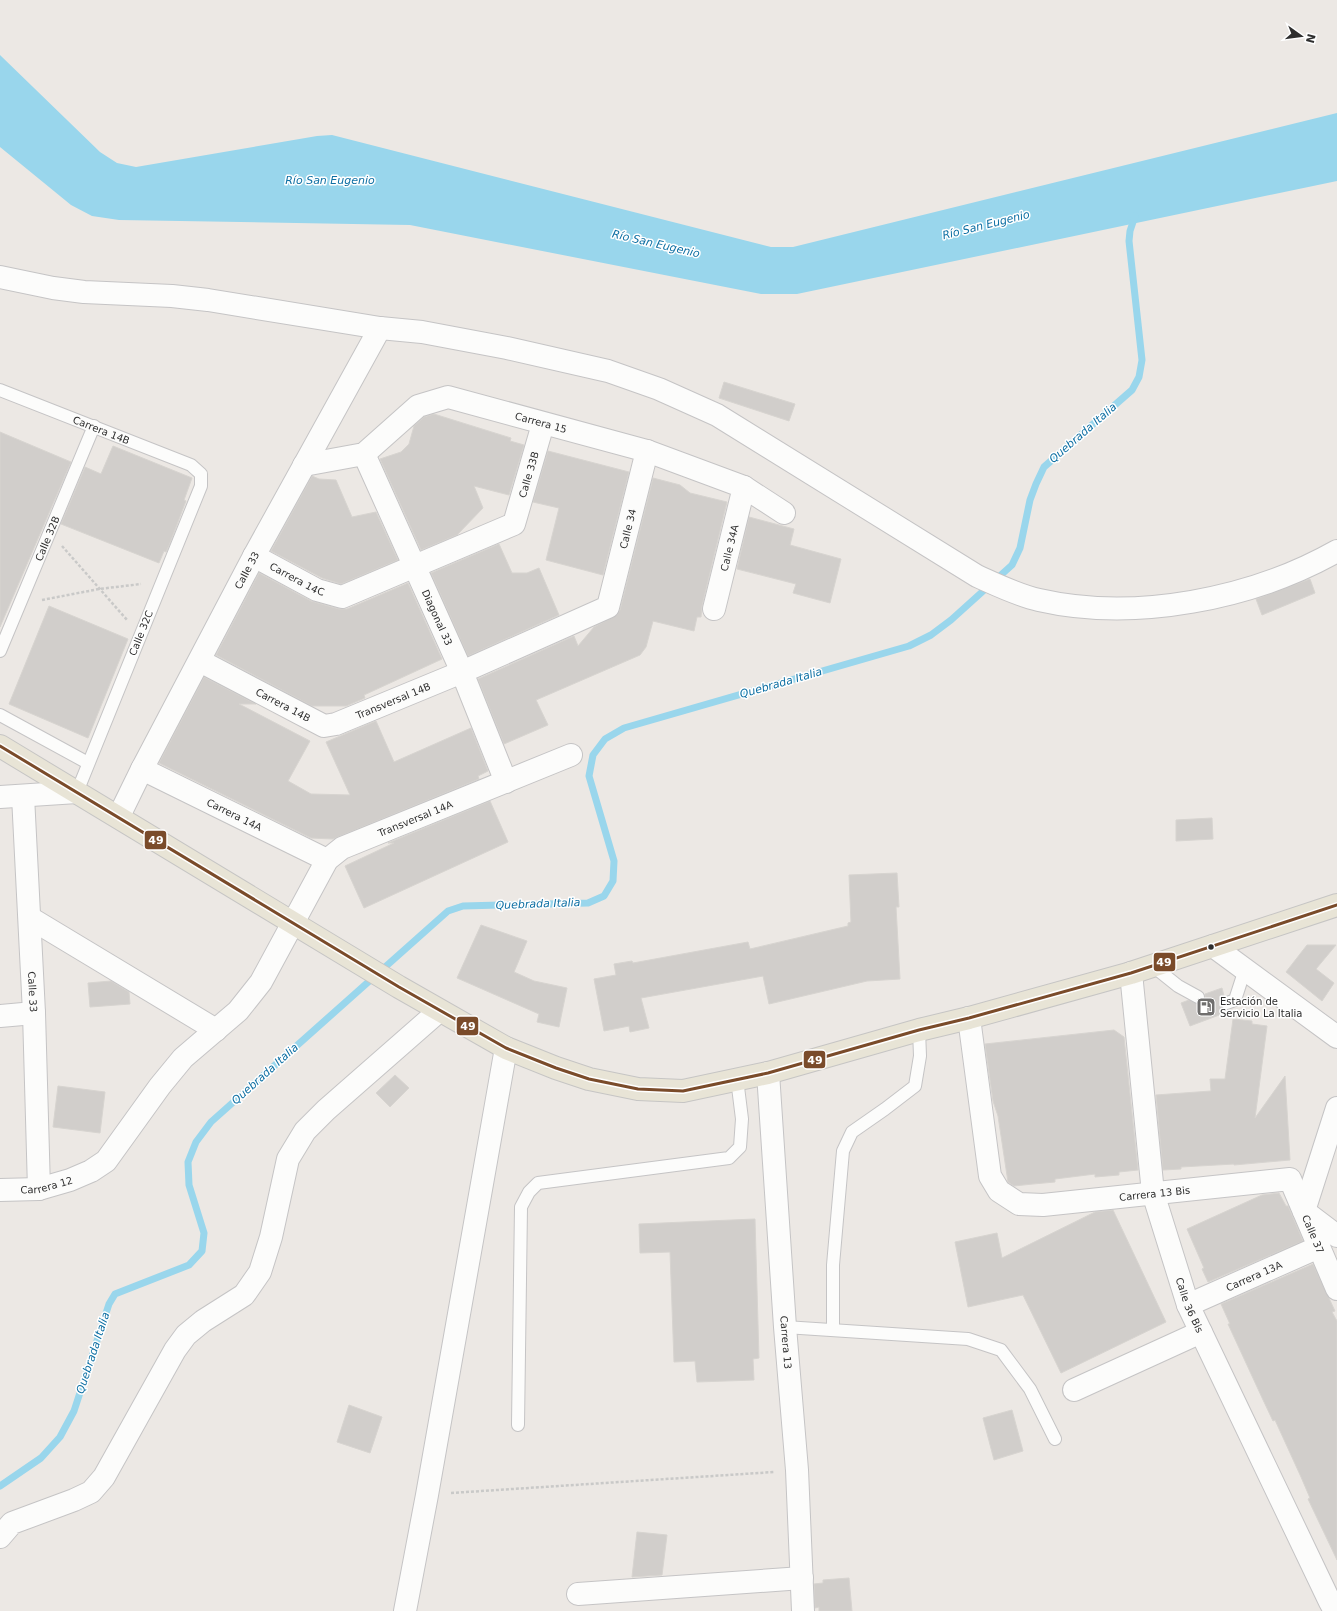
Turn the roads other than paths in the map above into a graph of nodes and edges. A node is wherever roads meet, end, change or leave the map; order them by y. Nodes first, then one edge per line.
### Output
1 (0, 277) edge
2 (380, 328) junction
3 (0, 390) edge
4 (543, 424) junction
5 (94, 426) junction
6 (647, 451) junction
7 (364, 454) junction
8 (304, 465) junction
9 (201, 474) joint
10 (744, 487) junction
11 (784, 513) dead end
12 (1337, 551) edge
13 (254, 556) junction
14 (414, 568) junction
15 (608, 607) joint
16 (714, 609) dead end
17 (0, 651) edge
18 (200, 661) junction
19 (462, 672) junction
20 (0, 715) edge
21 (324, 726) joint
22 (0, 746) edge
23 (571, 755) dead end
24 (88, 763) junction
25 (142, 769) junction
26 (506, 782) junction
27 (77, 792) junction
28 (23, 796) junction
29 (0, 797) edge
30 (118, 816) junction
31 (327, 860) junction
32 (1337, 905) edge
33 (30, 918) junction
34 (293, 923) junction
35 (1214, 946) junction
36 (1153, 966) junction
37 (1245, 969) junction
38 (1131, 973) junction
39 (1198, 997) dead end
40 (1227, 1003) dead end
41 (439, 1011) junction
42 (34, 1014) junction
43 (0, 1016) edge
44 (970, 1018) junction
45 (216, 1030) junction
46 (919, 1030) junction
47 (1337, 1037) edge
48 (506, 1048) junction
49 (768, 1073) junction
50 (738, 1080) junction
51 (1337, 1108) edge
52 (1290, 1179) joint
53 (39, 1188) junction
54 (0, 1190) edge
55 (1153, 1193) junction
56 (1304, 1211) junction
57 (1328, 1242) edge
58 (1337, 1289) edge
59 (1188, 1305) junction
60 (785, 1327) junction
61 (833, 1330) junction
62 (1201, 1332) junction
63 (1074, 1390) dead end
64 (518, 1425) dead end
65 (1054, 1439) dead end
66 (0, 1537) edge
67 (802, 1578) junction
68 (578, 1594) dead end
69 (1330, 1606) edge
70 (405, 1611) edge
71 (803, 1611) edge

1 - 2 street
2 - 8 street, Calle 33
2 - 12 street
3 - 5 lane, Carrera 14B
4 - 6 street, Carrera 15
4 - 7 street, Carrera 15
4 - 14 street, Calle 33B
5 - 9 lane, Carrera 14B
5 - 17 lane, Calle 32B
6 - 10 street, Carrera 15
6 - 15 street, Calle 34
7 - 8 street
7 - 14 street, Diagonal 33
8 - 13 street, Calle 33
9 - 24 lane, Calle 32C
10 - 11 street, Carrera 15
10 - 16 street, Calle 34A
13 - 14 street, Carrera 14C
13 - 18 street, Calle 33
14 - 19 street, Diagonal 33
15 - 19 street, Transversal 14B
18 - 21 street, Carrera 14B
18 - 25 street, Calle 33
19 - 21 street, Transversal 14B
19 - 26 street, Diagonal 33
20 - 24 lane
22 - 27 main road
23 - 26 street, Transversal 14A
24 - 27 lane, Calle 32C
25 - 30 street, Calle 33
25 - 31 street, Carrera 14A
26 - 31 street, Transversal 14A
27 - 28 street
27 - 30 main road
28 - 29 street
28 - 33 street, Calle 33
30 - 34 main road
31 - 34 street, Carrera 12
32 - 35 main road
33 - 42 street, Calle 33
33 - 45 street
34 - 41 main road
34 - 45 street, Carrera 12
35 - 36 main road
35 - 37 street
36 - 38 main road
36 - 39 lane
37 - 40 lane
37 - 47 street
38 - 44 main road
38 - 55 street, Calle 36 Bis
41 - 48 main road
41 - 66 street
42 - 43 street
42 - 53 street, Calle 33
44 - 46 main road
44 - 55 street, Carrera 13 Bis
45 - 53 street, Carrera 12
46 - 49 main road
46 - 61 lane
48 - 50 main road
48 - 70 street
49 - 50 main road
49 - 60 street, Carrera 13
50 - 64 lane
51 - 56 street
52 - 55 street, Carrera 13 Bis
52 - 56 street, Calle 37
53 - 54 street, Carrera 12
55 - 59 street, Calle 36 Bis
56 - 57 street, Calle 37
57 - 58 street, Calle 37
57 - 59 street, Carrera 13A
59 - 62 street, Calle 36 Bis
60 - 61 lane
60 - 67 street, Carrera 13
61 - 65 lane
62 - 63 street
62 - 69 street, Calle 36 Bis
67 - 68 street
67 - 71 street, Carrera 13

